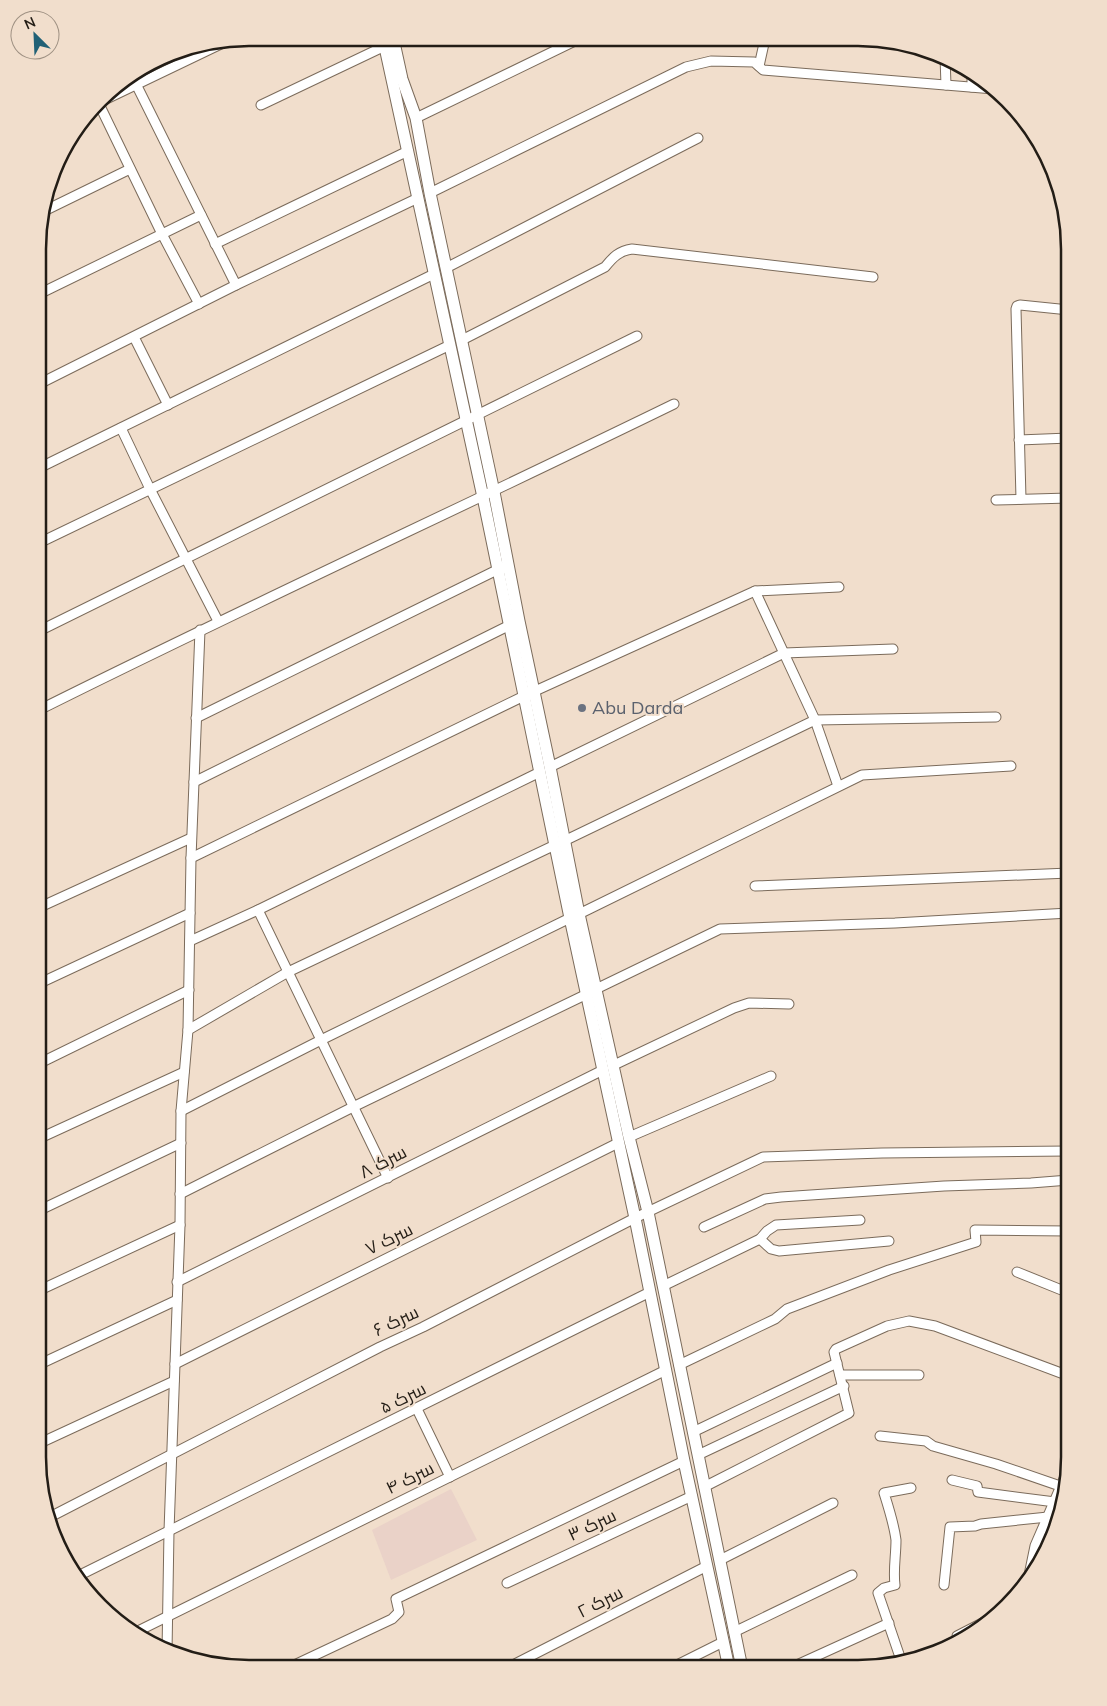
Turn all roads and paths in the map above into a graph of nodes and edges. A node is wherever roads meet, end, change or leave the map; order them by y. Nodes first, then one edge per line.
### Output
1 (377, 46) edge
2 (388, 46) edge
3 (389, 46) edge
4 (564, 46) edge
5 (763, 46) edge
6 (207, 51) edge
7 (759, 66) junction
8 (945, 66) edge
9 (135, 81) edge
10 (972, 81) edge
11 (946, 84) junction
12 (137, 85) junction
13 (972, 87) junction
14 (980, 87) edge
15 (120, 93) edge
16 (261, 105) dead end
17 (102, 110) edge
18 (416, 118) junction
19 (698, 138) dead end
20 (408, 151) junction
21 (130, 169) junction
22 (430, 193) junction
23 (418, 198) junction
24 (50, 208) edge
25 (201, 215) junction
26 (162, 234) junction
27 (215, 244) junction
28 (446, 268) junction
29 (434, 274) junction
30 (873, 277) dead end
31 (236, 285) junction
32 (46, 291) edge
33 (199, 304) junction
34 (1061, 309) edge
35 (637, 336) dead end
36 (134, 337) junction
37 (462, 340) junction
38 (450, 345) junction
39 (46, 381) edge
40 (674, 404) dead end
41 (168, 405) junction
42 (477, 415) junction
43 (466, 420) junction
44 (121, 428) junction
45 (1061, 438) edge
46 (1019, 440) junction
47 (46, 465) edge
48 (150, 489) junction
49 (494, 492) junction
50 (483, 497) junction
51 (1061, 498) edge
52 (1020, 499) junction
53 (996, 500) dead end
54 (46, 540) edge
55 (187, 559) junction
56 (503, 567) junction
57 (839, 587) dead end
58 (755, 591) junction
59 (218, 621) junction
60 (514, 623) junction
61 (46, 629) edge
62 (200, 630) junction
63 (893, 649) dead end
64 (784, 653) junction
65 (529, 694) junction
66 (46, 707) edge
67 (996, 717) dead end
68 (196, 718) junction
69 (815, 720) junction
70 (1011, 766) dead end
71 (545, 769) junction
72 (194, 782) junction
73 (838, 786) junction
74 (192, 838) junction
75 (560, 843) junction
76 (191, 858) junction
77 (1061, 873) edge
78 (755, 886) dead end
79 (46, 904) edge
80 (258, 910) junction
81 (190, 913) junction
82 (1061, 913) edge
83 (575, 916) junction
84 (190, 941) junction
85 (288, 972) junction
86 (46, 980) edge
87 (189, 990) junction
88 (591, 991) junction
89 (789, 1004) dead end
90 (188, 1030) junction
91 (321, 1040) junction
92 (46, 1060) edge
93 (614, 1065) junction
94 (603, 1070) junction
95 (184, 1072) junction
96 (771, 1076) dead end
97 (353, 1107) junction
98 (181, 1111) junction
99 (46, 1135) edge
100 (629, 1137) junction
101 (181, 1143) junction
102 (618, 1143) junction
103 (1061, 1151) edge
104 (388, 1178) junction
105 (1061, 1181) edge
106 (180, 1194) junction
107 (46, 1207) edge
108 (648, 1212) junction
109 (635, 1218) junction
110 (860, 1220) dead end
111 (180, 1225) junction
112 (704, 1227) dead end
113 (1061, 1231) edge
114 (760, 1239) junction
115 (889, 1241) dead end
116 (1017, 1272) dead end
117 (177, 1282) junction
118 (663, 1286) junction
119 (46, 1287) edge
120 (1061, 1290) edge
121 (650, 1292) junction
122 (176, 1300) junction
123 (46, 1361) edge
124 (837, 1363) junction
125 (175, 1364) junction
126 (679, 1364) junction
127 (666, 1370) junction
128 (1061, 1373) edge
129 (840, 1375) junction
130 (919, 1375) dead end
131 (174, 1381) junction
132 (844, 1386) junction
133 (417, 1409) junction
134 (693, 1432) junction
135 (880, 1436) dead end
136 (46, 1440) edge
137 (172, 1454) junction
138 (698, 1456) junction
139 (684, 1461) junction
140 (450, 1477) junction
141 (952, 1480) dead end
142 (1059, 1485) edge
143 (704, 1487) junction
144 (910, 1488) dead end
145 (692, 1496) junction
146 (1055, 1502) joint
147 (833, 1503) dead end
148 (55, 1515) edge
149 (1048, 1517) junction
150 (169, 1531) junction
151 (1033, 1559) edge
152 (720, 1560) junction
153 (707, 1566) junction
154 (83, 1574) edge
155 (852, 1575) dead end
156 (507, 1583) dead end
157 (944, 1585) dead end
158 (168, 1615) junction
159 (888, 1623) junction
160 (141, 1629) edge
161 (734, 1632) junction
162 (167, 1642) edge
163 (723, 1642) junction
164 (899, 1655) edge
165 (305, 1660) edge
166 (523, 1660) edge
167 (687, 1660) edge
168 (727, 1660) edge
169 (740, 1660) edge
170 (807, 1660) edge

1 - 16 street
2 - 20 street
3 - 18 street
4 - 18 street
5 - 7 street
6 - 12 street
7 - 11 street
7 - 22 street
8 - 11 street
9 - 12 street
10 - 13 street
11 - 13 street
12 - 15 street
12 - 25 street
13 - 14 street
17 - 21 street
18 - 22 street
19 - 28 street
20 - 23 street
20 - 27 street
21 - 24 street
21 - 26 street
22 - 28 street
23 - 29 street
23 - 31 street
25 - 26 street
25 - 27 street
26 - 32 street
26 - 33 street
27 - 31 street
28 - 37 street
29 - 38 street
29 - 41 street
30 - 37 street
31 - 33 street
33 - 36 street
34 - 46 street
35 - 42 street
36 - 39 street
36 - 41 street
37 - 42 street
38 - 43 street
38 - 48 street
40 - 49 street
41 - 44 street
42 - 43 street
42 - 49 street
43 - 50 street
43 - 55 street
44 - 47 street
44 - 48 street
45 - 46 street
46 - 52 street
48 - 54 street
48 - 55 street
49 - 50 street
49 - 56 street
50 - 56 street
50 - 59 street
51 - 52 street
52 - 53 street
55 - 59 street
55 - 61 street
56 - 60 street
56 - 68 street
57 - 58 street
58 - 64 street
58 - 65 street
59 - 62 street
60 - 65 street
60 - 72 street
62 - 66 street
62 - 68 street
63 - 64 street
64 - 69 street
64 - 71 street
65 - 71 street
65 - 76 street
67 - 69 street
68 - 72 street
69 - 73 street
69 - 75 street
70 - 73 street
71 - 75 street
71 - 80 street
72 - 74 street
73 - 83 street
74 - 76 street
74 - 79 street
75 - 83 street
75 - 85 street
76 - 81 street
77 - 78 street
80 - 84 street
80 - 85 street
81 - 84 street
81 - 86 street
82 - 88 street
83 - 88 street
83 - 91 street
84 - 87 street
85 - 90 street
85 - 91 street
87 - 90 street
87 - 92 street
88 - 93 street
88 - 94 street
88 - 97 street
89 - 93 street
90 - 95 street
91 - 97 street
91 - 98 street
93 - 100 street
94 - 102 street
94 - 104 street, سرک ۸
95 - 98 street
95 - 99 street
96 - 100 street
97 - 104 street
97 - 106 street
98 - 101 street
100 - 108 street
101 - 106 street
101 - 107 street
102 - 109 street
102 - 125 street, سرک ۷
103 - 108 street, سرک ۶
104 - 117 street, سرک ۸
105 - 112 street
106 - 111 street
108 - 109 street, سرک ۶
108 - 118 street
109 - 121 street
109 - 137 street, سرک ۶
110 - 114 street
111 - 117 street
111 - 119 street
113 - 126 street
114 - 115 street
114 - 118 street
116 - 120 street
117 - 122 street
118 - 126 street
121 - 127 street
121 - 133 street, سرک ۵
122 - 123 street
122 - 125 street
124 - 128 street
124 - 129 street
124 - 134 street
125 - 131 street
126 - 134 street
127 - 139 street
127 - 140 street, سرک ۴
129 - 130 street
129 - 132 street
131 - 136 street
131 - 137 street
132 - 138 street
132 - 143 street
133 - 140 street
133 - 150 street, سرک ۵
134 - 138 street
135 - 142 street
137 - 148 street, سرک ۶
137 - 150 street
138 - 143 street
139 - 145 street
139 - 165 street
140 - 158 street, سرک ۴
141 - 146 street
143 - 152 street
144 - 159 street
145 - 153 street
145 - 156 street, سرک ۳
146 - 149 street
147 - 152 street
149 - 151 street
149 - 157 street
150 - 154 street, سرک ۵
150 - 158 street
152 - 161 street
153 - 163 street
153 - 166 street, سرک ۲
155 - 161 street
158 - 160 street, سرک ۴
158 - 162 street
159 - 164 street
159 - 170 street
161 - 169 street
163 - 167 street
163 - 168 street

